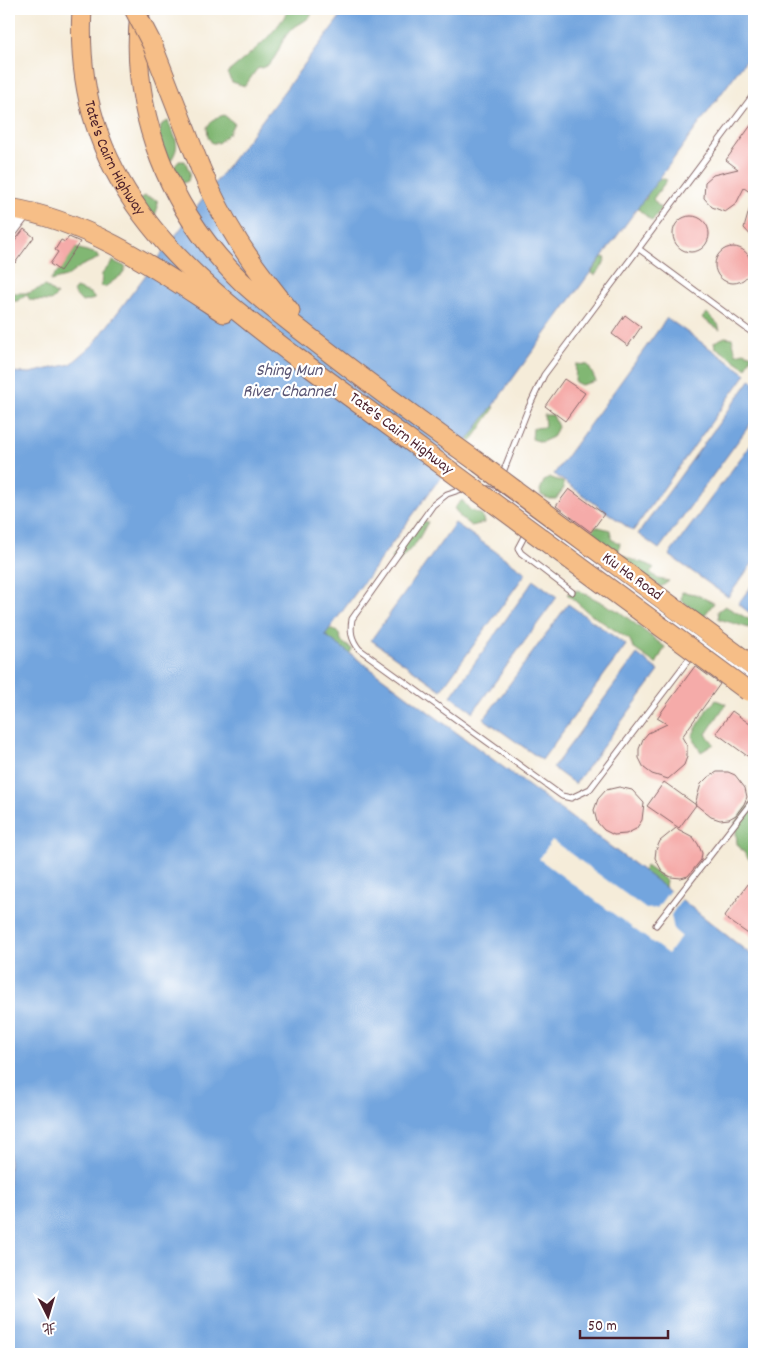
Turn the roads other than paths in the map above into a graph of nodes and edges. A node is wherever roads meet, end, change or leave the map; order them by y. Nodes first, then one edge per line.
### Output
1 (82, 9) edge
2 (134, 9) edge
3 (140, 9) edge
4 (754, 94) edge
5 (17, 212) edge
6 (9, 236) edge
7 (639, 249) junction
8 (754, 334) edge
9 (313, 340) junction
10 (278, 344) junction
11 (495, 492) junction
12 (534, 520) junction
13 (572, 592) dead end
14 (701, 643) junction
15 (754, 667) edge
16 (754, 682) edge
17 (754, 696) edge
18 (754, 799) edge
19 (656, 925) dead end

1 - 10 highway, Tate's Cairn Highway
2 - 9 highway, bridge
3 - 9 highway, Tate's Cairn Highway, bridge
4 - 7 lane
5 - 6 street
5 - 10 highway
7 - 8 lane
7 - 11 lane
9 - 15 highway, Tate's Cairn Highway, bridge
10 - 17 highway, Tate's Cairn Highway, bridge
11 - 12 lane, Kiu Ha Road
11 - 14 lane
12 - 13 lane
12 - 14 lane, Kiu Ha Road
14 - 16 lane, Kiu Ha Road
18 - 19 lane

